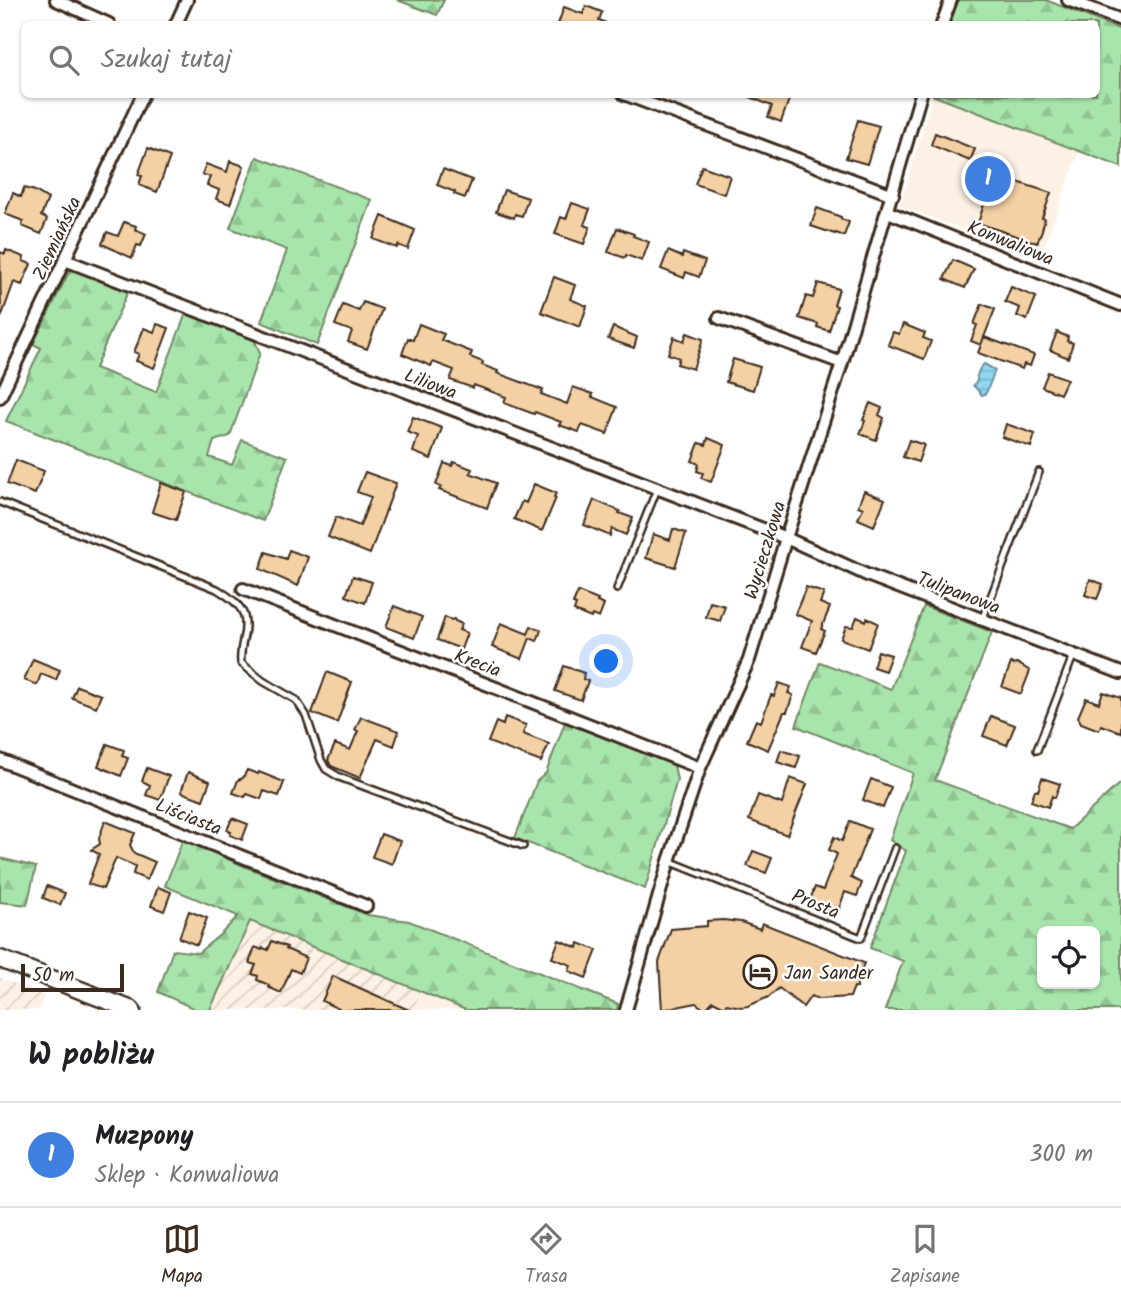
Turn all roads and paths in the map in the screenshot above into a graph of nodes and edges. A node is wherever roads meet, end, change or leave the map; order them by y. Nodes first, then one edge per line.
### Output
1 (56, 0) edge
2 (187, 0) edge
3 (951, 0) edge
4 (1068, 0) edge
5 (1121, 20) edge
6 (102, 21) edge
7 (177, 21) edge
8 (943, 21) edge
9 (141, 98) edge
10 (635, 98) edge
11 (920, 98) edge
12 (892, 195) junction
13 (888, 212) junction
14 (65, 260) junction
15 (1121, 305) edge
16 (719, 318) dead end
17 (842, 363) junction
18 (0, 397) edge
19 (1039, 472) dead end
20 (657, 489) junction
21 (0, 502) edge
22 (786, 538) junction
23 (243, 589) dead end
24 (617, 589) dead end
25 (982, 620) junction
26 (1073, 656) junction
27 (1121, 673) edge
28 (1037, 750) dead end
29 (0, 760) edge
30 (700, 768) junction
31 (523, 846) dead end
32 (895, 848) dead end
33 (669, 861) junction
34 (366, 905) dead end
35 (0, 959) edge
36 (132, 1010) edge
37 (626, 1010) edge

1 - 6 street
2 - 7 street
3 - 8 street
4 - 5 street
9 - 14 street, Ziemiańska
10 - 12 street
11 - 12 street, Wycieczkowa
12 - 13 street, Wycieczkowa
13 - 15 street, Konwaliowa
13 - 17 street, Wycieczkowa
14 - 18 street, Ziemiańska
14 - 20 street, Liliowa
16 - 17 street
17 - 22 street, Wycieczkowa
19 - 25 lane
20 - 22 street, Liliowa
20 - 24 lane
21 - 31 lane
22 - 25 street, Tulipanowa
22 - 30 street, Wycieczkowa
23 - 30 street, Krecia
25 - 26 street, Tulipanowa
26 - 27 street, Tulipanowa
26 - 28 lane
29 - 34 street, Liściasta
30 - 33 street, Wycieczkowa
32 - 33 lane, Prosta
33 - 37 street, Wycieczkowa
35 - 36 main road

